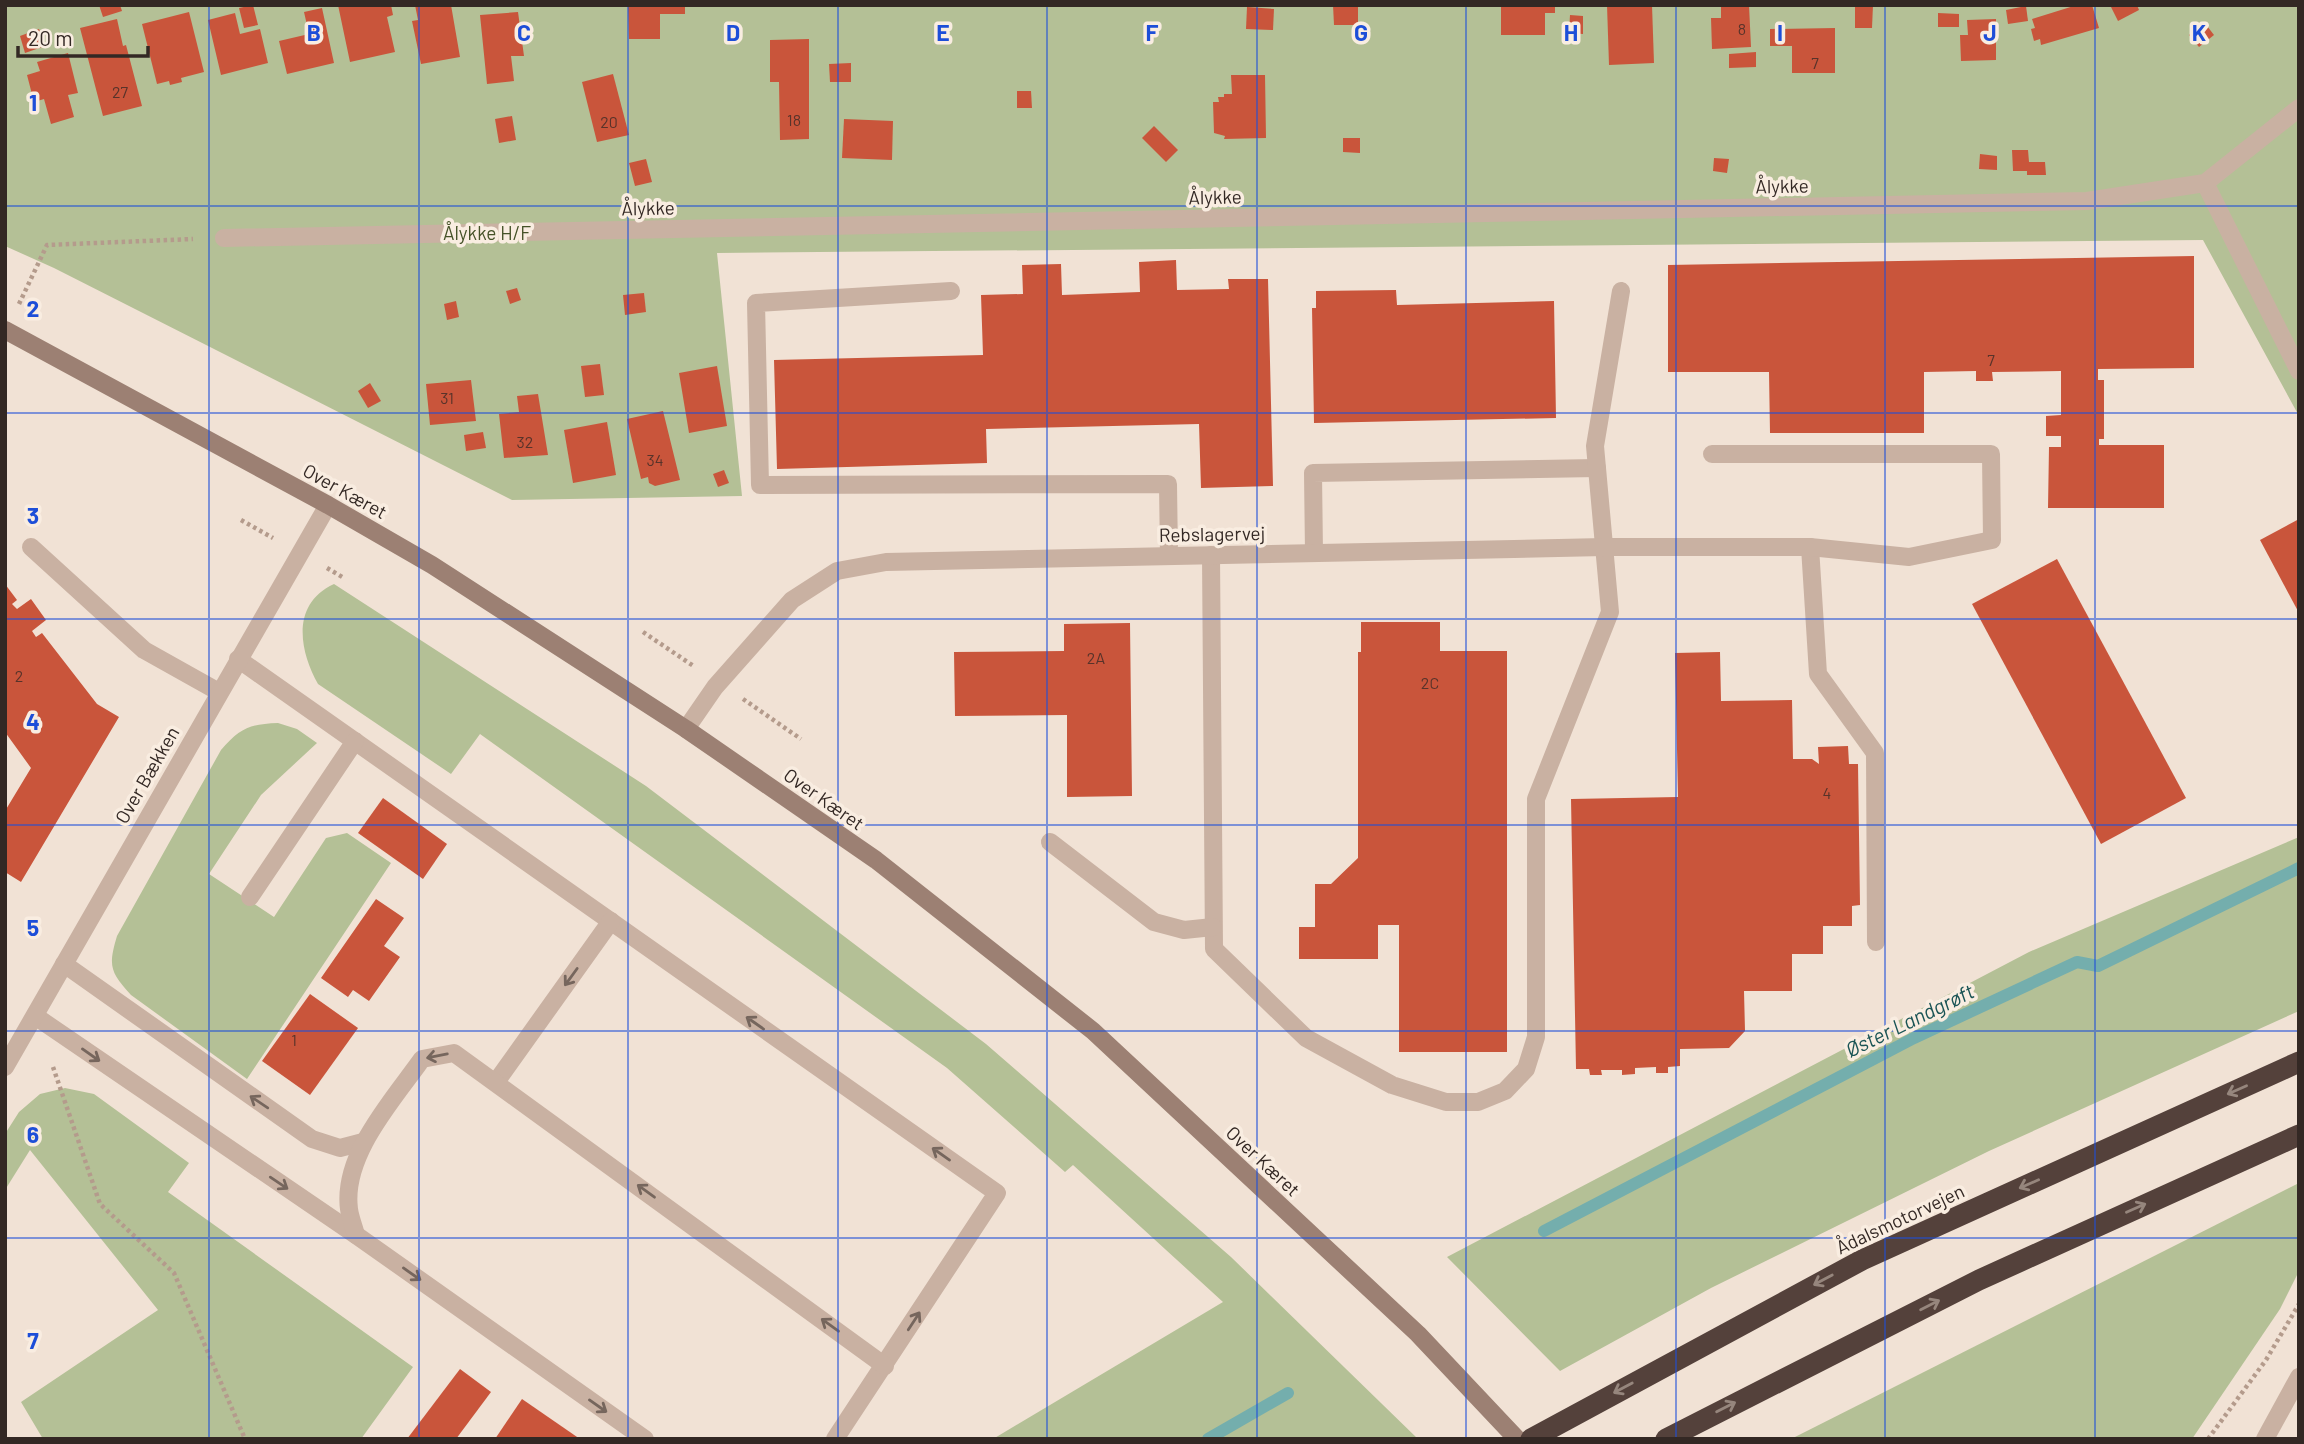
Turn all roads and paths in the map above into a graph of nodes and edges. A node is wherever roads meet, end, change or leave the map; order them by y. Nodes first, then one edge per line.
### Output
1 (2299, 108) edge
2 (2205, 183) junction
3 (224, 237) joint
4 (951, 291) dead end
5 (1621, 291) dead end
6 (6, 330) edge
7 (2299, 371) edge
8 (1712, 454) dead end
9 (1597, 468) junction
10 (328, 505) junction
11 (32, 547) dead end
12 (1604, 547) junction
13 (1810, 547) junction
14 (1314, 553) junction
15 (1211, 555) junction
16 (1169, 556) junction
17 (238, 659) junction
18 (219, 692) junction
19 (686, 729) junction
20 (355, 741) junction
21 (1051, 842) dead end
22 (250, 897) dead end
23 (611, 921) junction
24 (1213, 927) junction
25 (1876, 942) dead end
26 (64, 964) junction
27 (35, 1016) junction
28 (2299, 1062) edge
29 (52, 1066) dead end
30 (5, 1067) edge
31 (496, 1082) junction
32 (2299, 1135) edge
33 (363, 1142) junction
34 (356, 1235) junction
35 (2299, 1304) edge
36 (885, 1366) junction
37 (2299, 1377) edge
38 (245, 1439) edge
39 (645, 1439) edge
40 (835, 1439) edge
41 (1517, 1439) edge
42 (1531, 1439) edge
43 (1666, 1439) edge
44 (2207, 1439) edge
45 (2265, 1439) edge

1 - 2 street, Ålykke
2 - 3 street, Ålykke
2 - 7 street
3 - 6 path
4 - 16 street
5 - 9 street
6 - 10 main road, Over Kæret
8 - 13 street, Rebslagervej
9 - 12 street
9 - 14 street
10 - 17 street, Over Bækken
10 - 19 main road, Over Kæret
11 - 18 street
12 - 13 street, Rebslagervej
12 - 14 street, Rebslagervej
12 - 24 street
13 - 25 street
14 - 15 street, Rebslagervej
15 - 16 street, Rebslagervej
15 - 24 street
16 - 19 street, Rebslagervej
17 - 18 street, Over Bækken
17 - 20 street
18 - 26 street, Over Bækken
19 - 41 main road, Over Kæret
20 - 22 street
20 - 23 street
21 - 24 street
23 -> 31 street
36 -> 23 street
26 - 27 street, Over Bækken
33 -> 26 street
27 - 30 street, Over Bækken
27 -> 34 street
28 -> 42 highway, Ådalsmotorvejen
29 - 38 path
31 -> 33 street
36 -> 31 street
43 -> 32 highway
33 - 34 street
34 -> 39 street
35 - 44 path
36 - 40 street
37 - 45 street

